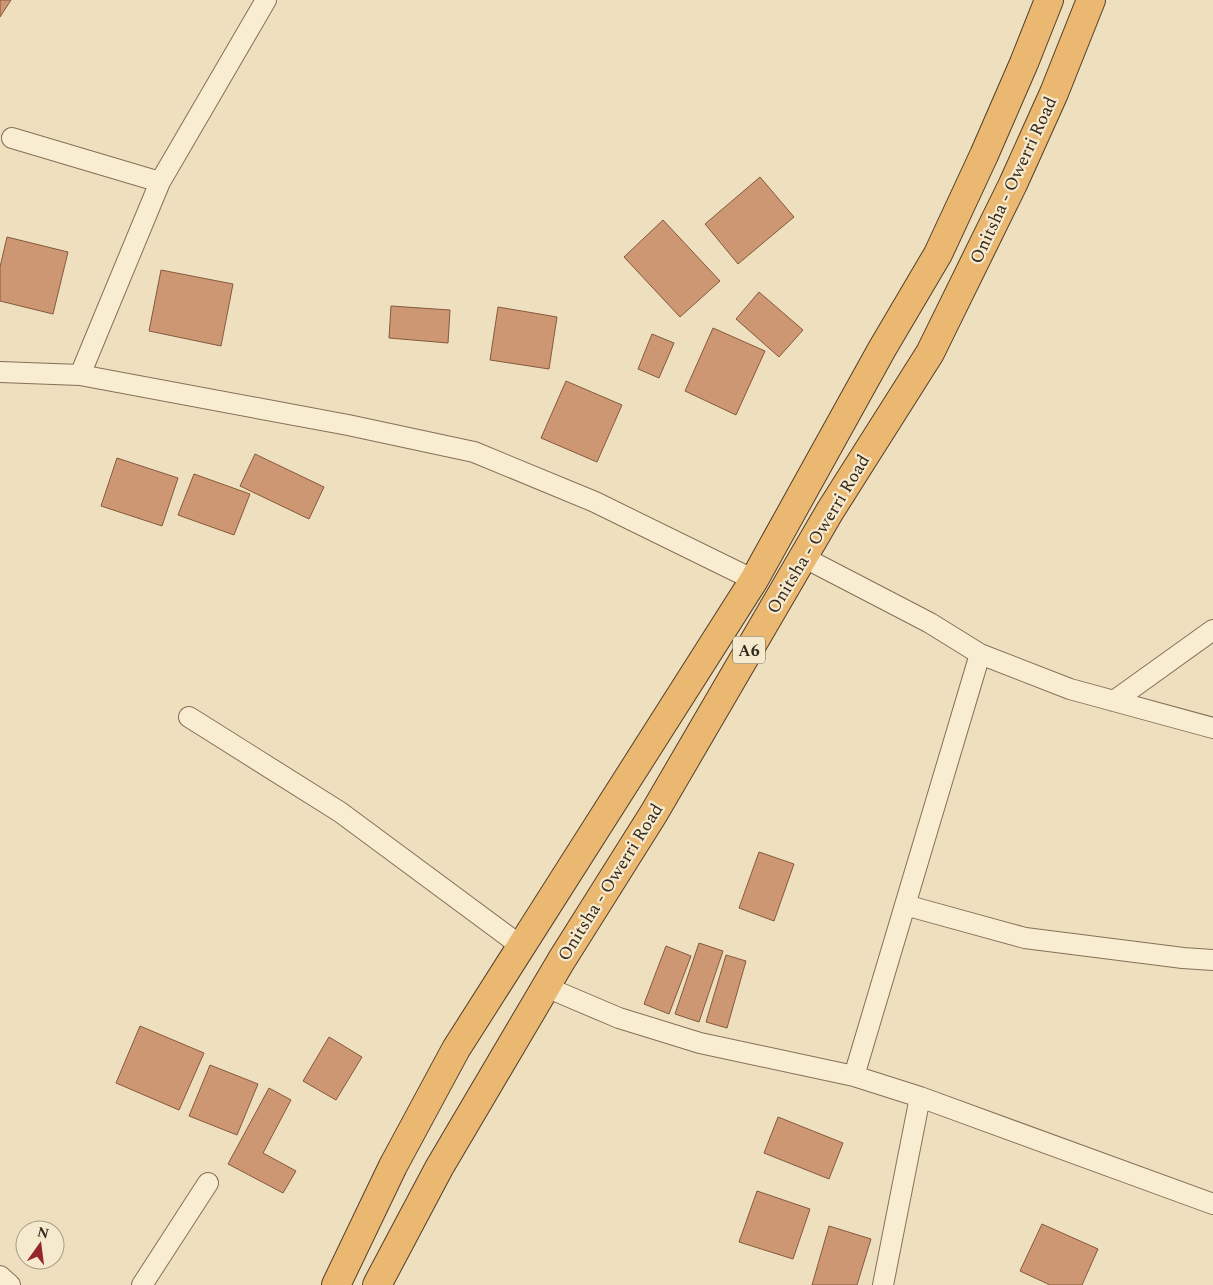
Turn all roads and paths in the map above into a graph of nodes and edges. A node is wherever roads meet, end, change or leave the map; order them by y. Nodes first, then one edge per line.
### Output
1 (266, 0) edge
2 (1049, 0) edge
3 (1091, 0) edge
4 (12, 138) dead end
5 (160, 182) junction
6 (0, 372) edge
7 (80, 375) junction
8 (803, 557) junction
9 (754, 580) junction
10 (1213, 630) edge
11 (980, 654) junction
12 (1114, 701) junction
13 (189, 717) dead end
14 (1213, 728) edge
15 (905, 905) junction
16 (521, 946) junction
17 (1213, 960) edge
18 (546, 987) junction
19 (854, 1076) junction
20 (920, 1097) junction
21 (208, 1183) dead end
22 (1213, 1204) edge
23 (0, 1276) edge
24 (10, 1285) edge
25 (142, 1285) edge
26 (336, 1285) edge
27 (377, 1285) edge
28 (884, 1285) edge

1 - 5 street
2 - 9 highway, Onitsha - Owerri Road / A6
3 - 8 highway, Onitsha - Owerri Road / A6
4 - 5 street
5 - 7 street
6 - 7 street
7 - 9 street
8 - 11 street
8 - 18 highway, Onitsha - Owerri Road / A6
9 - 16 highway, Onitsha - Owerri Road / A6
10 - 12 street
11 - 12 street
11 - 15 street
12 - 14 street
13 - 16 street
15 - 17 street
15 - 19 street
16 - 26 highway, Onitsha - Owerri Road / A6
18 - 19 street
18 - 27 highway, Onitsha - Owerri Road / A6
19 - 20 street
20 - 22 street
20 - 28 street
21 - 25 street
23 - 24 street

